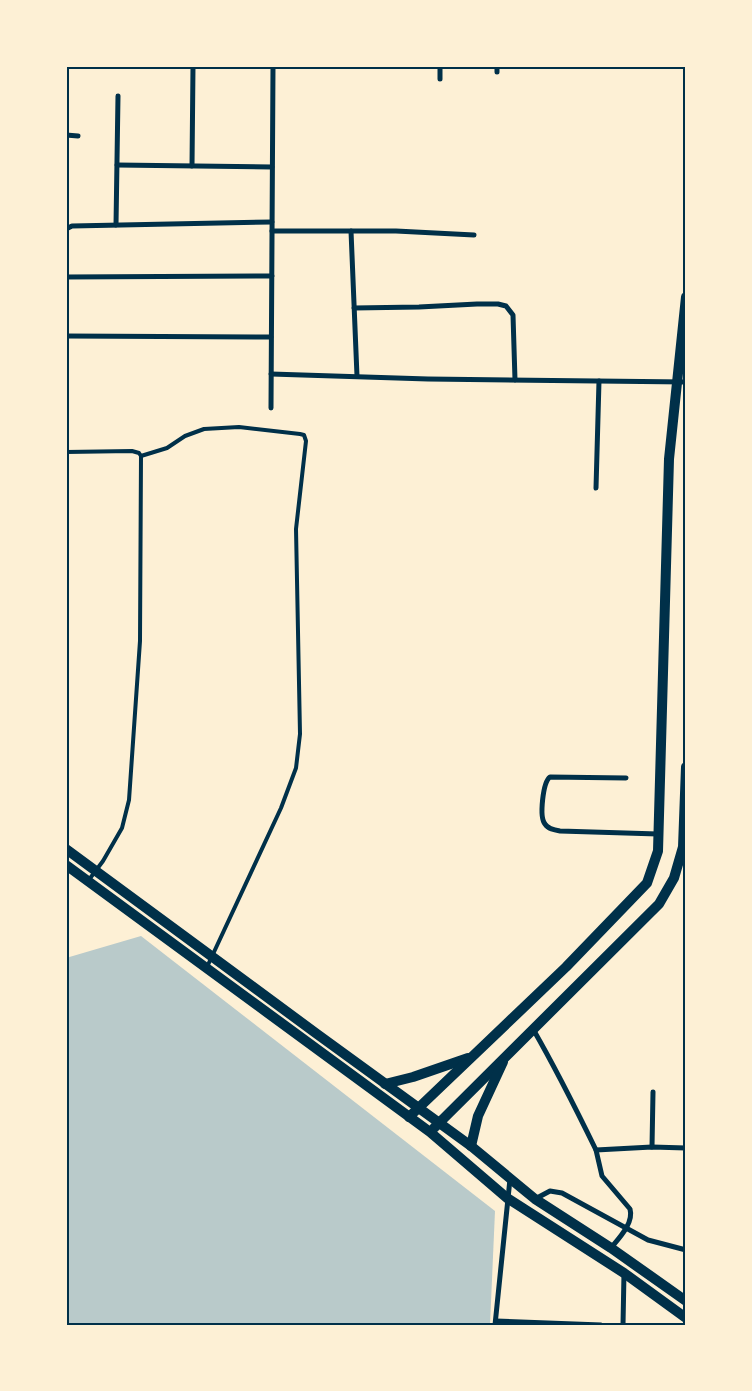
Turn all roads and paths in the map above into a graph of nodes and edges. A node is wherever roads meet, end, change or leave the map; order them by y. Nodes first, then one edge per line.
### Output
1 (193, 66) edge
2 (273, 66) edge
3 (440, 66) edge
4 (440, 79) dead end
5 (118, 96) dead end
6 (66, 135) edge
7 (78, 136) dead end
8 (117, 165) junction
9 (192, 166) junction
10 (272, 166) junction
11 (272, 222) junction
12 (116, 225) junction
13 (66, 229) edge
14 (272, 231) junction
15 (351, 231) junction
16 (474, 236) dead end
17 (272, 276) junction
18 (66, 277) edge
19 (686, 297) edge
20 (354, 308) junction
21 (66, 336) edge
22 (271, 337) junction
23 (271, 374) junction
24 (357, 376) junction
25 (515, 380) junction
26 (599, 381) junction
27 (681, 382) edge
28 (271, 408) dead end
29 (66, 452) edge
30 (141, 456) junction
31 (596, 488) dead end
32 (686, 767) edge
33 (626, 778) dead end
34 (658, 834) junction
35 (66, 849) edge
36 (66, 865) edge
37 (96, 871) junction
38 (88, 881) junction
39 (212, 956) junction
40 (206, 969) junction
41 (533, 1029) junction
42 (506, 1056) junction
43 (472, 1057) junction
44 (385, 1084) junction
45 (653, 1092) dead end
46 (418, 1108) junction
47 (409, 1117) junction
48 (439, 1123) junction
49 (430, 1132) junction
50 (471, 1146) junction
51 (652, 1147) junction
52 (686, 1148) edge
53 (596, 1150) junction
54 (510, 1179) junction
55 (507, 1198) junction
56 (535, 1199) junction
57 (626, 1228) junction
58 (611, 1248) junction
59 (686, 1250) edge
60 (624, 1273) junction
61 (686, 1301) edge
62 (686, 1318) edge
63 (495, 1323) edge
64 (601, 1325) edge
65 (623, 1325) edge

1 - 9 street
2 - 10 street
3 - 4 street
5 - 8 street
6 - 7 street
8 - 9 street
8 - 12 street
9 - 10 street
10 - 11 street
11 - 12 street
11 - 14 street
12 - 13 street
14 - 15 street
14 - 17 street
15 - 16 street
15 - 20 street
17 - 18 street
17 - 22 street
19 - 27 main road
20 - 24 street
20 - 25 street
21 - 22 street
22 - 23 street
23 - 24 street
23 - 28 street
24 - 25 street
25 - 26 street
26 - 27 street
26 - 31 street
27 - 34 main road
29 - 30 lane
30 - 37 lane
30 - 39 lane
32 - 41 main road
33 - 34 street
34 - 43 main road
35 - 37 main road
36 - 38 main road
37 - 38 lane
37 - 39 main road
38 - 40 main road
39 - 40 lane
39 - 44 main road
40 - 47 main road
41 - 42 main road
41 - 53 street
42 - 48 main road
42 - 50 main road
43 - 44 main road
43 - 46 main road
44 - 46 main road
45 - 51 street
46 - 47 main road
46 - 48 main road
47 - 49 main road
48 - 49 main road
48 - 50 main road
49 - 55 main road
50 - 54 main road
51 - 52 street
51 - 53 street
53 - 57 street
54 - 55 street
54 - 56 main road
55 - 60 main road
55 - 63 street
56 - 57 street
56 - 58 main road
57 - 58 street
57 - 59 street
58 - 61 main road
60 - 62 main road
60 - 65 street
63 - 64 street

